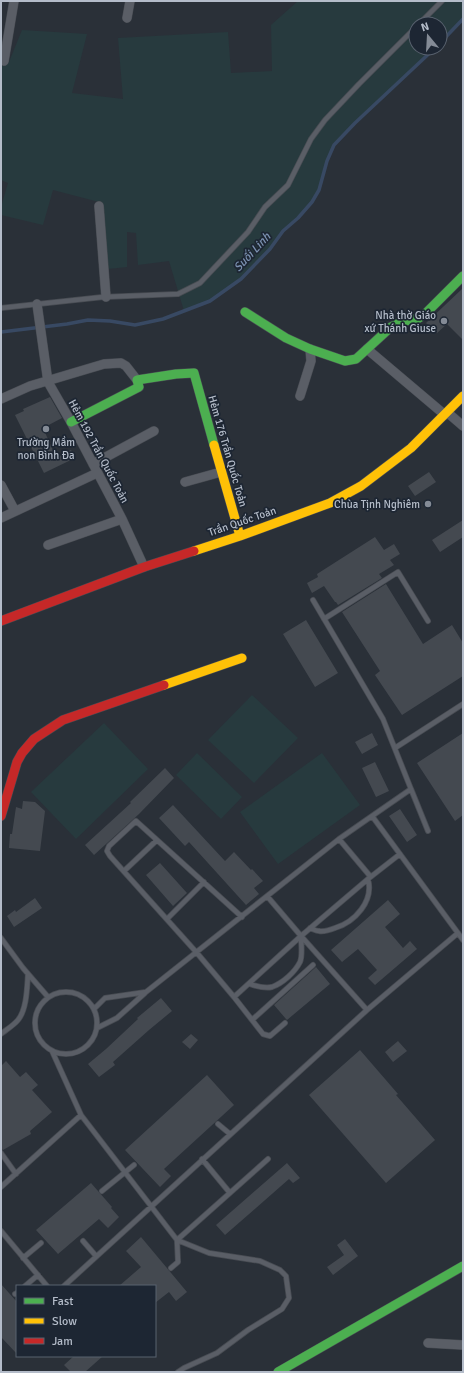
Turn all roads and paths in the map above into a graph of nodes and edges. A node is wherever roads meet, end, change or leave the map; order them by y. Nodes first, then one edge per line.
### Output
1 (14, 1) edge
2 (130, 1) edge
3 (442, 1) edge
4 (427, 16) edge
5 (127, 18) dead end
6 (408, 35) edge
7 (4, 61) dead end
8 (99, 206) dead end
9 (463, 276) edge
10 (106, 297) junction
11 (37, 304) junction
12 (1, 308) edge
13 (245, 312) dead end
14 (310, 349) junction
15 (367, 349) junction
16 (137, 380) junction
17 (48, 382) junction
18 (300, 396) dead end
19 (463, 396) edge
20 (1, 398) edge
21 (447, 414) junction
22 (71, 422) junction
23 (463, 426) edge
24 (154, 431) dead end
25 (93, 464) junction
26 (221, 472) junction
27 (97, 473) junction
28 (185, 482) dead end
29 (1, 485) edge
30 (15, 511) junction
31 (1, 518) edge
32 (122, 519) junction
33 (240, 536) junction
34 (48, 545) dead end
35 (144, 567) junction
36 (313, 600) dead end
37 (324, 619) junction
38 (1, 621) edge
39 (428, 622) dead end
40 (242, 658) dead end
41 (463, 704) edge
42 (394, 748) junction
43 (411, 789) junction
44 (1, 816) edge
45 (372, 816) junction
46 (428, 831) dead end
47 (339, 839) junction
48 (157, 840) junction
49 (400, 854) junction
50 (124, 871) junction
51 (369, 878) junction
52 (204, 882) junction
53 (267, 896) junction
54 (242, 917) junction
55 (167, 919) junction
56 (310, 928) junction
57 (458, 933) junction
58 (301, 936) junction
59 (1, 938) edge
60 (463, 940) edge
61 (197, 953) junction
62 (313, 965) dead end
63 (28, 974) junction
64 (250, 984) junction
65 (146, 992) junction
66 (48, 997) junction
67 (234, 997) junction
68 (94, 1009) junction
69 (367, 1010) junction
70 (252, 1020) junction
71 (285, 1023) dead end
72 (97, 1028) junction
73 (1, 1034) edge
74 (52, 1051) junction
75 (81, 1115) junction
76 (218, 1124) dead end
77 (230, 1134) junction
78 (1, 1153) edge
79 (202, 1159) junction
80 (268, 1159) dead end
81 (134, 1166) dead end
82 (125, 1173) junction
83 (16, 1174) junction
84 (1, 1187) edge
85 (102, 1191) dead end
86 (230, 1193) junction
87 (150, 1207) junction
88 (1, 1231) edge
89 (83, 1240) dead end
90 (177, 1240) junction
91 (41, 1243) dead end
92 (96, 1256) junction
93 (23, 1258) junction
94 (463, 1266) edge
95 (171, 1268) dead end
96 (38, 1275) junction
97 (26, 1285) edge
98 (46, 1285) edge
99 (65, 1285) edge
100 (428, 1343) dead end
101 (463, 1345) edge
102 (178, 1372) edge
103 (278, 1372) edge

1 - 7 street
2 - 5 street
3 - 4 lane
6 - 10 lane
8 - 10 street
9 - 15 street
10 - 11 lane
11 - 12 lane
11 - 17 street, Hẻm 192 Trần Quốc Toản
13 - 14 street
14 - 15 street
14 - 18 street
15 - 21 street
16 - 17 street
16 - 22 street
16 - 26 street, Hẻm 176 Trần Quốc Toản
17 - 20 street
17 - 22 street, Hẻm 192 Trần Quốc Toản
19 - 21 street, Trần Quốc Toản
21 - 23 street
21 - 33 street, Trần Quốc Toản
22 - 25 street, Hẻm 192 Trần Quốc Toản
24 - 25 street
25 - 27 street, Hẻm 192 Trần Quốc Toản
26 - 28 street
26 - 33 street, Hẻm 176 Trần Quốc Toản
27 - 30 street
27 - 32 street, Hẻm 192 Trần Quốc Toản
29 - 30 street
30 - 31 street
32 - 34 street
32 - 35 street, Hẻm 192 Trần Quốc Toản
33 - 35 street, Trần Quốc Toản
35 - 38 street, Trần Quốc Toản
36 - 37 lane
37 - 39 lane
37 - 42 lane
40 - 44 street
41 - 42 lane
42 - 43 lane
43 - 45 lane
43 - 46 lane
45 - 47 lane
45 - 49 lane
47 - 51 lane
47 - 53 lane
48 - 50 lane
48 - 50 lane
48 - 52 lane
49 - 51 lane
49 - 57 lane
50 - 55 lane
51 - 56 lane
51 - 56 lane
52 - 54 lane
52 - 55 lane
53 - 54 lane
53 - 58 lane
54 - 61 lane
55 - 61 lane
56 - 58 lane
57 - 60 lane
57 - 69 lane
58 - 64 lane
58 - 64 lane
58 - 69 lane
59 - 63 lane
61 - 65 lane
61 - 67 lane
62 - 70 lane
63 - 66 lane
63 - 73 lane
64 - 67 lane
65 - 68 lane
65 - 72 lane
66 - 68 lane
66 - 74 lane
67 - 70 lane
68 - 72 lane
69 - 77 lane
70 - 71 lane
72 - 74 lane
74 - 75 lane
75 - 82 lane
75 - 83 lane
76 - 77 lane
77 - 79 lane
78 - 83 lane
79 - 86 lane
79 - 87 lane
80 - 86 lane
81 - 82 lane
82 - 85 lane
82 - 87 lane
83 - 84 lane
86 - 90 lane
87 - 90 lane
87 - 92 lane
88 - 93 lane
89 - 92 lane
90 - 95 lane
90 - 102 lane
91 - 93 lane
92 - 99 lane
93 - 96 lane
94 - 103 street
96 - 97 lane
96 - 98 lane
100 - 101 street

